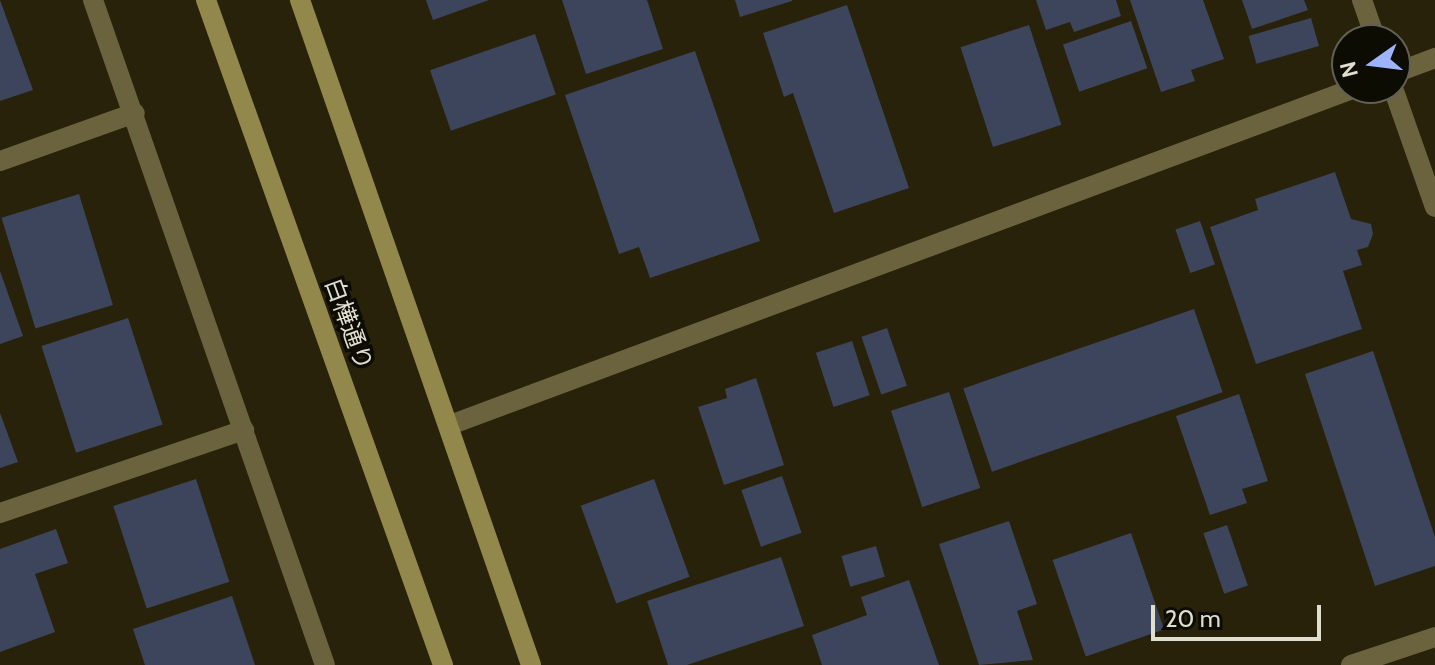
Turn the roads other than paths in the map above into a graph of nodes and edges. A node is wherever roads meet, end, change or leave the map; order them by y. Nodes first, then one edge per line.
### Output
1 (93, 0) edge
2 (206, 0) edge
3 (300, 0) edge
4 (1362, 0) edge
5 (1370, 24) edge
6 (1435, 58) edge
7 (1411, 67) edge
8 (1331, 97) edge
9 (1399, 104) edge
10 (135, 113) junction
11 (0, 161) edge
12 (1435, 207) edge
13 (450, 425) junction
14 (244, 430) junction
15 (0, 513) edge
16 (1435, 637) edge
17 (325, 665) edge
18 (443, 665) edge
19 (531, 665) edge
20 (1351, 665) edge

1 - 10 street
2 - 18 street, 白樺通り
3 - 13 street
4 - 5 street
6 - 7 street
8 - 13 street
9 - 12 street
10 - 11 street
10 - 14 street
13 - 19 street
14 - 15 street
14 - 17 street
16 - 20 street

